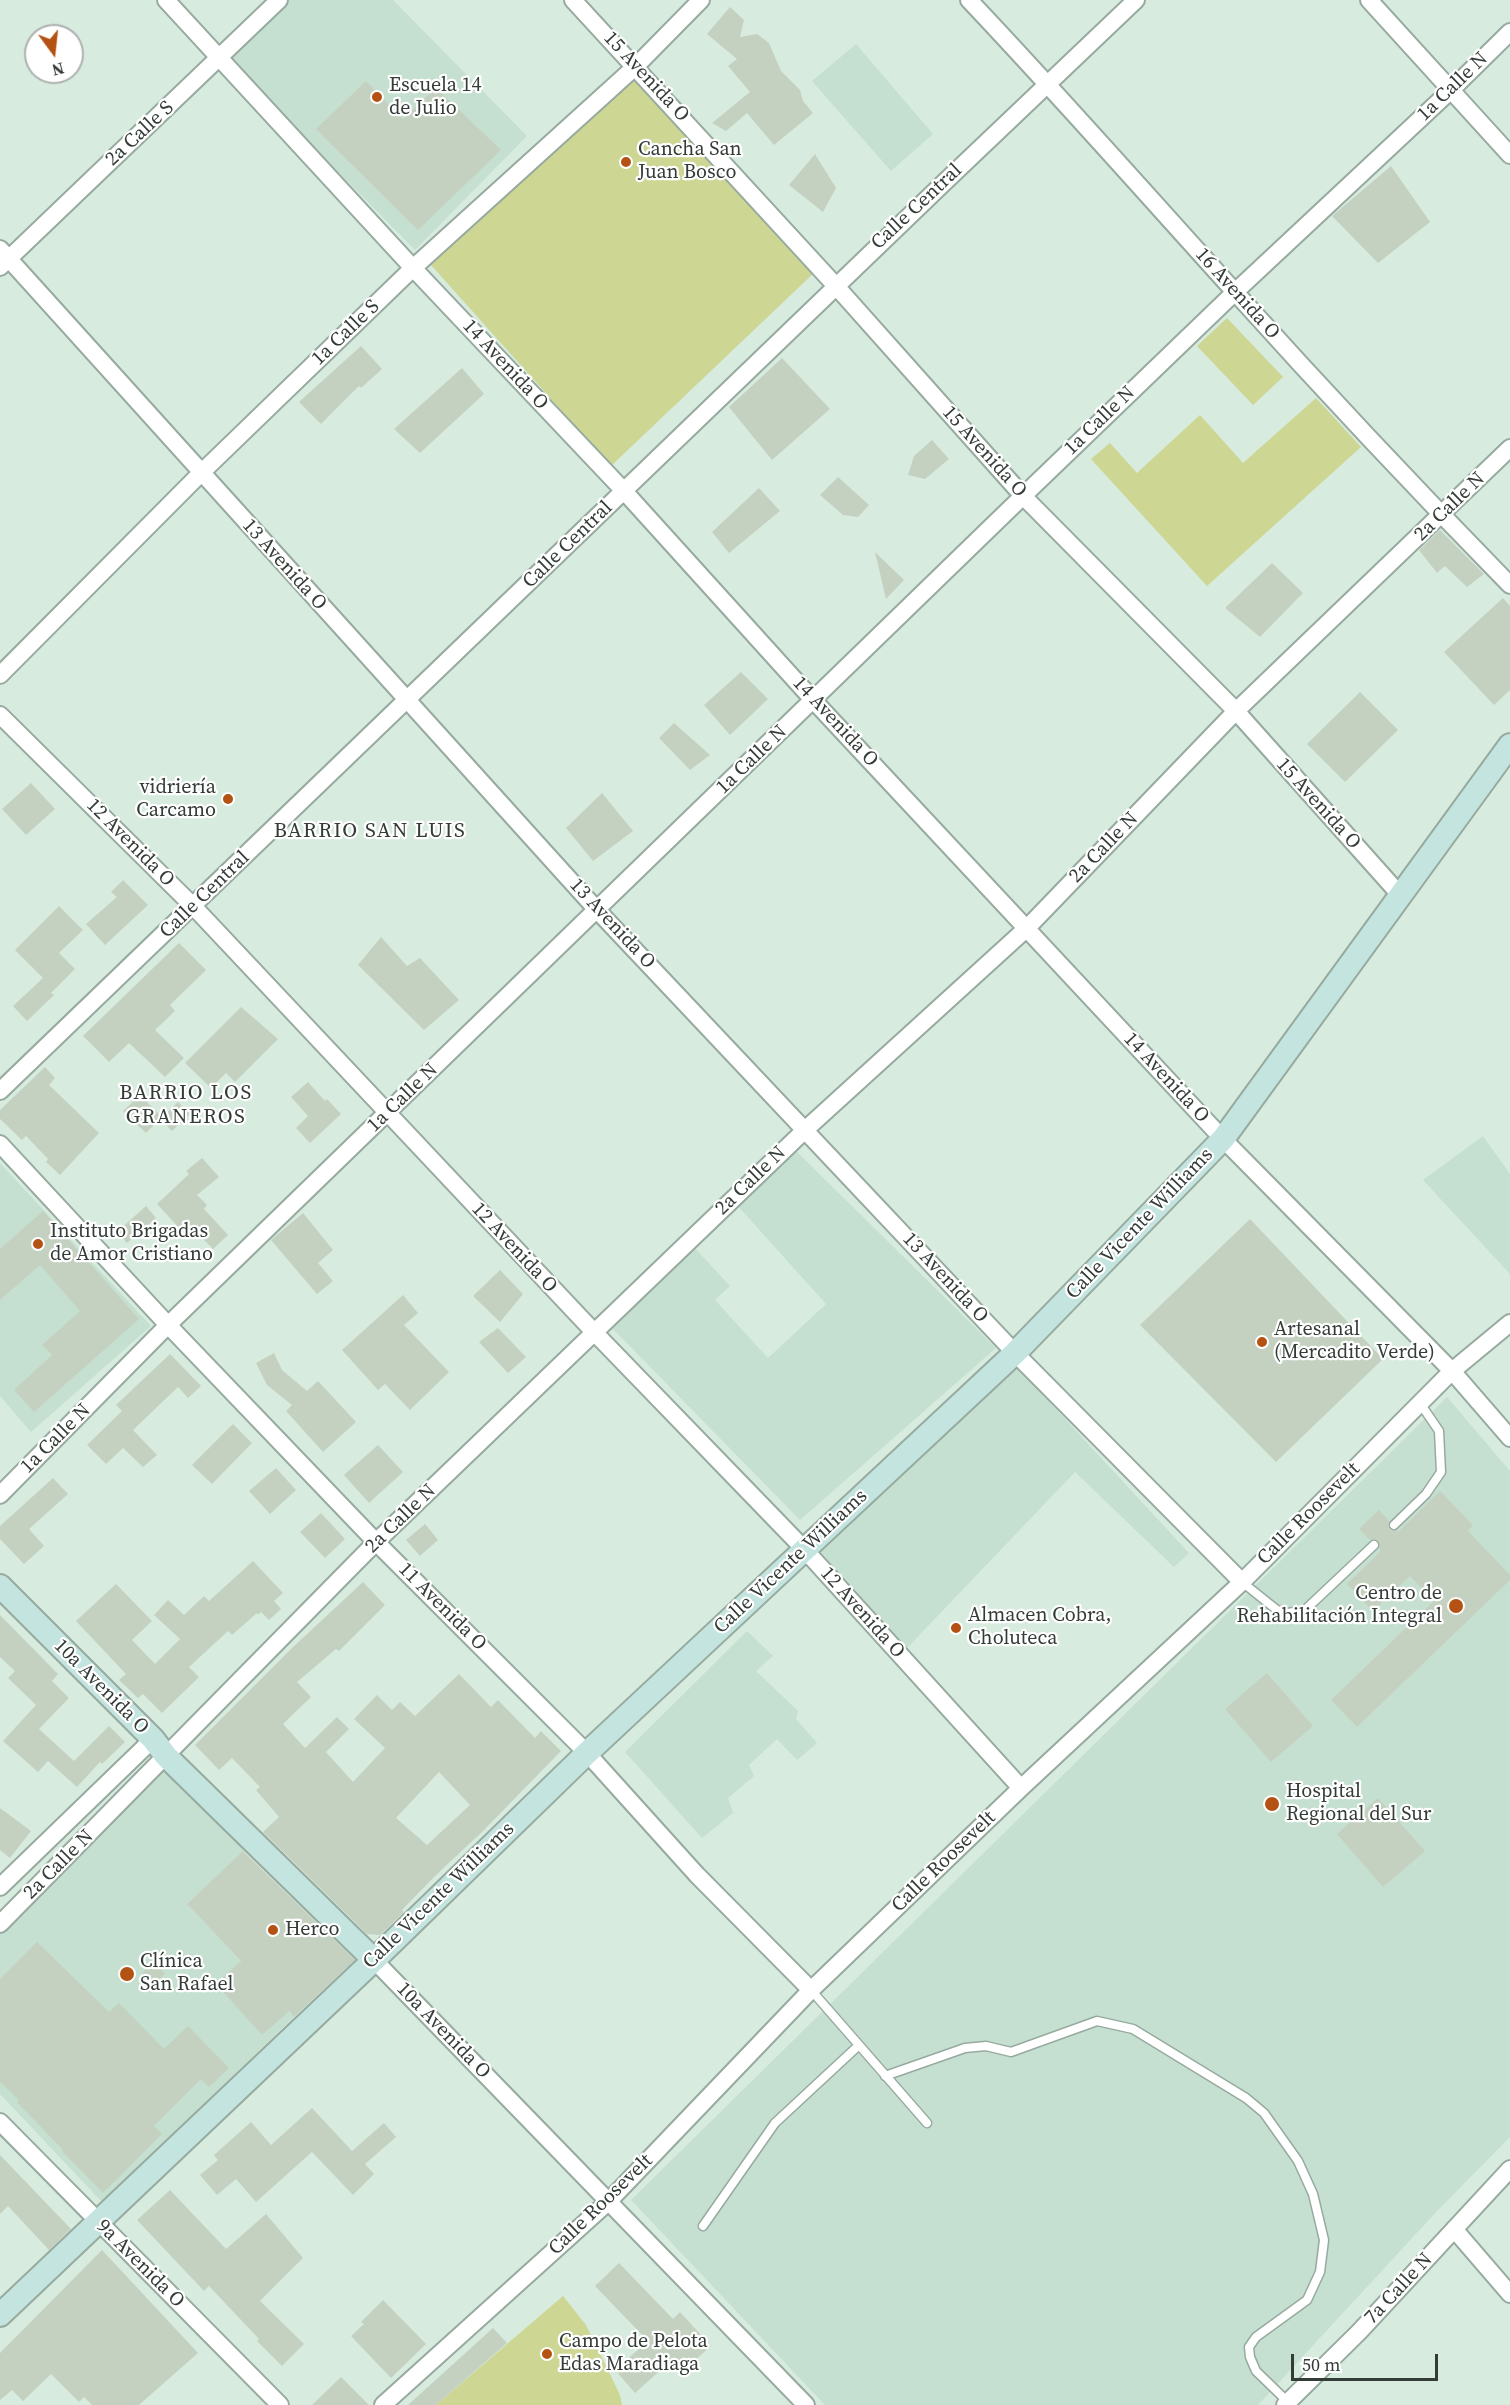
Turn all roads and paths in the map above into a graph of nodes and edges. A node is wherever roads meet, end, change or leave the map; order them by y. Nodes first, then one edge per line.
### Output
1 (166, 0) edge
2 (279, 0) edge
3 (573, 0) edge
4 (701, 0) edge
5 (969, 0) edge
6 (1136, 0) edge
7 (1369, 0) edge
8 (1510, 32) edge
9 (219, 59) junction
10 (636, 66) junction
11 (1048, 83) junction
12 (1450, 91) junction
13 (1510, 155) edge
14 (3, 258) edge
15 (413, 268) junction
16 (835, 285) junction
17 (1234, 292) junction
18 (1510, 448) edge
19 (201, 473) junction
20 (624, 491) junction
21 (1023, 496) junction
22 (1442, 516) junction
23 (1510, 585) edge
24 (0, 675) edge
25 (814, 700) junction
26 (406, 701) junction
27 (1236, 711) junction
28 (0, 715) edge
29 (1510, 745) edge
30 (1401, 896) junction
31 (193, 906) junction
32 (597, 910) junction
33 (1027, 928) junction
34 (0, 1091) edge
35 (387, 1113) junction
36 (806, 1129) junction
37 (1223, 1139) junction
38 (0, 1144) edge
39 (1510, 1323) edge
40 (168, 1325) junction
41 (594, 1332) junction
42 (1016, 1353) junction
43 (1452, 1371) junction
44 (1419, 1403) junction
45 (1510, 1438) edge
46 (0, 1495) edge
47 (1394, 1525) dead end
48 (376, 1542) junction
49 (1374, 1545) dead end
50 (805, 1550) junction
51 (1242, 1582) junction
52 (0, 1586) edge
53 (153, 1738) junction
54 (586, 1753) junction
55 (166, 1756) junction
56 (1021, 1788) junction
57 (0, 1887) edge
58 (0, 1924) edge
59 (374, 1960) junction
60 (811, 1990) junction
61 (858, 2046) junction
62 (885, 2076) junction
63 (0, 2122) edge
64 (927, 2123) dead end
65 (1510, 2169) edge
66 (608, 2202) junction
67 (98, 2222) junction
68 (703, 2226) dead end
69 (1454, 2229) junction
70 (1510, 2294) edge
71 (0, 2315) edge
72 (1286, 2403) edge
73 (280, 2405) edge
74 (383, 2405) edge
75 (806, 2405) edge

1 - 9 street, 14 Avenida O
2 - 9 street, 2a Calle S
3 - 10 street, 15 Avenida O
4 - 10 street, 1a Calle S
5 - 11 street, 16 Avenida O
6 - 11 street, Calle Central
7 - 12 street
8 - 12 street, 1a Calle N
9 - 14 street, 2a Calle S
9 - 15 street, 14 Avenida O
10 - 15 street, 1a Calle S
10 - 16 street, 15 Avenida O
11 - 16 street, Calle Central
11 - 17 street, 16 Avenida O
12 - 13 street
12 - 17 street, 1a Calle N
14 - 19 street, 13 Avenida O
15 - 19 street, 1a Calle S
15 - 20 street, 14 Avenida O
16 - 20 street, Calle Central
16 - 21 street, 15 Avenida O
17 - 21 street, 1a Calle N
17 - 22 street, 16 Avenida O
18 - 22 street, 2a Calle N
19 - 24 street, 1a Calle S
19 - 26 street, 13 Avenida O
20 - 25 street, 14 Avenida O
20 - 26 street, Calle Central
21 - 25 street, 1a Calle N
21 - 27 street, 15 Avenida O
22 - 23 street, 16 Avenida O
22 - 27 street, 2a Calle N
25 - 32 street, 1a Calle N
25 - 33 street, 14 Avenida O
26 - 31 street, Calle Central
26 - 32 street, 13 Avenida O
27 - 30 street, 15 Avenida O
27 - 33 street, 2a Calle N
28 - 31 street, 12 Avenida O
29 - 30 main road, Calle Vicente Williams
30 - 37 main road, Calle Vicente Williams
31 - 34 street, Calle Central
31 - 35 street, 12 Avenida O
32 - 35 street, 1a Calle N
32 - 36 street, 13 Avenida O
33 - 36 street, 2a Calle N
33 - 37 street, 14 Avenida O
35 - 40 street, 1a Calle N
35 - 41 street, 12 Avenida O
36 - 41 street, 2a Calle N
36 - 42 street, 13 Avenida O
37 - 42 main road, Calle Vicente Williams
37 - 43 street, 14 Avenida O
38 - 40 street, 11 Avenida O
39 - 43 street, Calle Roosevelt
40 - 46 street, 1a Calle N
40 - 48 street, 11 Avenida O
41 - 48 street, 2a Calle N
41 - 50 street, 12 Avenida O
42 - 50 main road, Calle Vicente Williams
42 - 51 street, 13 Avenida O
43 - 44 street, Calle Roosevelt
43 - 45 street, 14 Avenida O
44 - 47 lane
44 - 51 street, Calle Roosevelt
48 - 54 street, 11 Avenida O
48 - 55 street, 2a Calle N
49 - 51 lane
50 - 54 main road, Calle Vicente Williams
50 - 56 street, 12 Avenida O
51 - 56 street, Calle Roosevelt
52 - 53 main road, 10a Avenida O
53 - 55 main road, 10a Avenida O
53 - 57 street, 2a Calle N
54 - 59 main road, Calle Vicente Williams
54 - 60 street, 11 Avenida O
55 - 58 street, 2a Calle N
55 - 59 main road, 10a Avenida O
56 - 60 street, Calle Roosevelt
59 - 66 street, 10a Avenida O
59 - 67 main road, Calle Vicente Williams
60 - 61 lane
60 - 66 street, Calle Roosevelt
61 - 62 lane
61 - 68 lane
62 - 64 lane
62 - 72 lane
63 - 67 street, 9a Avenida O
65 - 69 street, 7a Calle N
66 - 74 street, Calle Roosevelt
66 - 75 street, 10a Avenida O
67 - 71 main road, Calle Vicente Williams
67 - 73 street, 9a Avenida O
69 - 70 street
69 - 72 street, 7a Calle N

